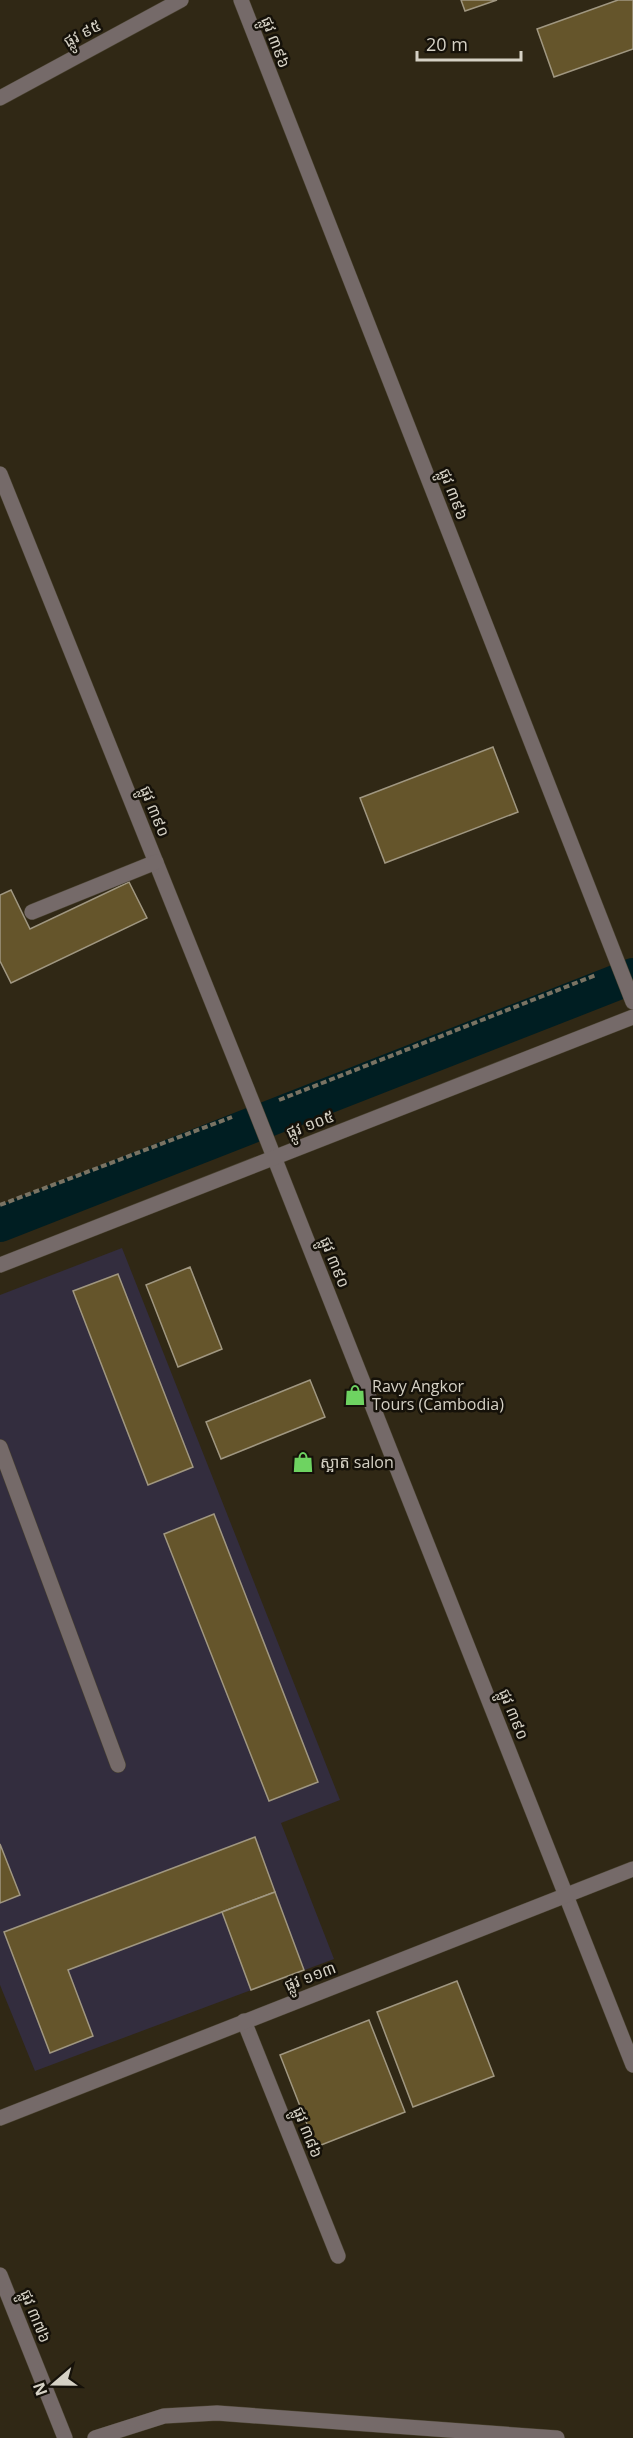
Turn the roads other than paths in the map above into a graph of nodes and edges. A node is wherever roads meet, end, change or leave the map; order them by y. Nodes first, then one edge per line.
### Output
1 (181, 0) edge
2 (241, 0) edge
3 (0, 98) edge
4 (0, 474) edge
5 (156, 862) junction
6 (32, 912) dead end
7 (632, 1000) edge
8 (633, 1017) edge
9 (274, 1158) junction
10 (0, 1266) edge
11 (0, 1447) edge
12 (118, 1765) dead end
13 (633, 1869) edge
14 (566, 1895) junction
15 (244, 2021) junction
16 (633, 2065) edge
17 (0, 2118) edge
18 (338, 2256) dead end
19 (0, 2275) edge
20 (65, 2438) edge
21 (95, 2438) edge
22 (557, 2438) edge

1 - 3 street, ផ្លូវ ៩៥
2 - 7 street, ផ្លូវ ៣៩៦
4 - 5 street, ផ្លូវ ៣៩០
5 - 6 street
5 - 9 street, ផ្លូវ ៣៩០
8 - 9 street, ផ្លូវ ១០៥
9 - 10 street, ផ្លូវ ១០៥
9 - 14 street, ផ្លូវ ៣៩០
11 - 12 street
13 - 14 street, ផ្លូវ ១១៣
14 - 15 street, ផ្លូវ ១១៣
14 - 16 street, ផ្លូវ ៣៩០
15 - 17 street, ផ្លូវ ១១៣
15 - 18 street, ផ្លូវ ៣៨៦
19 - 20 street, ផ្លូវ ៣៧៦
21 - 22 street

